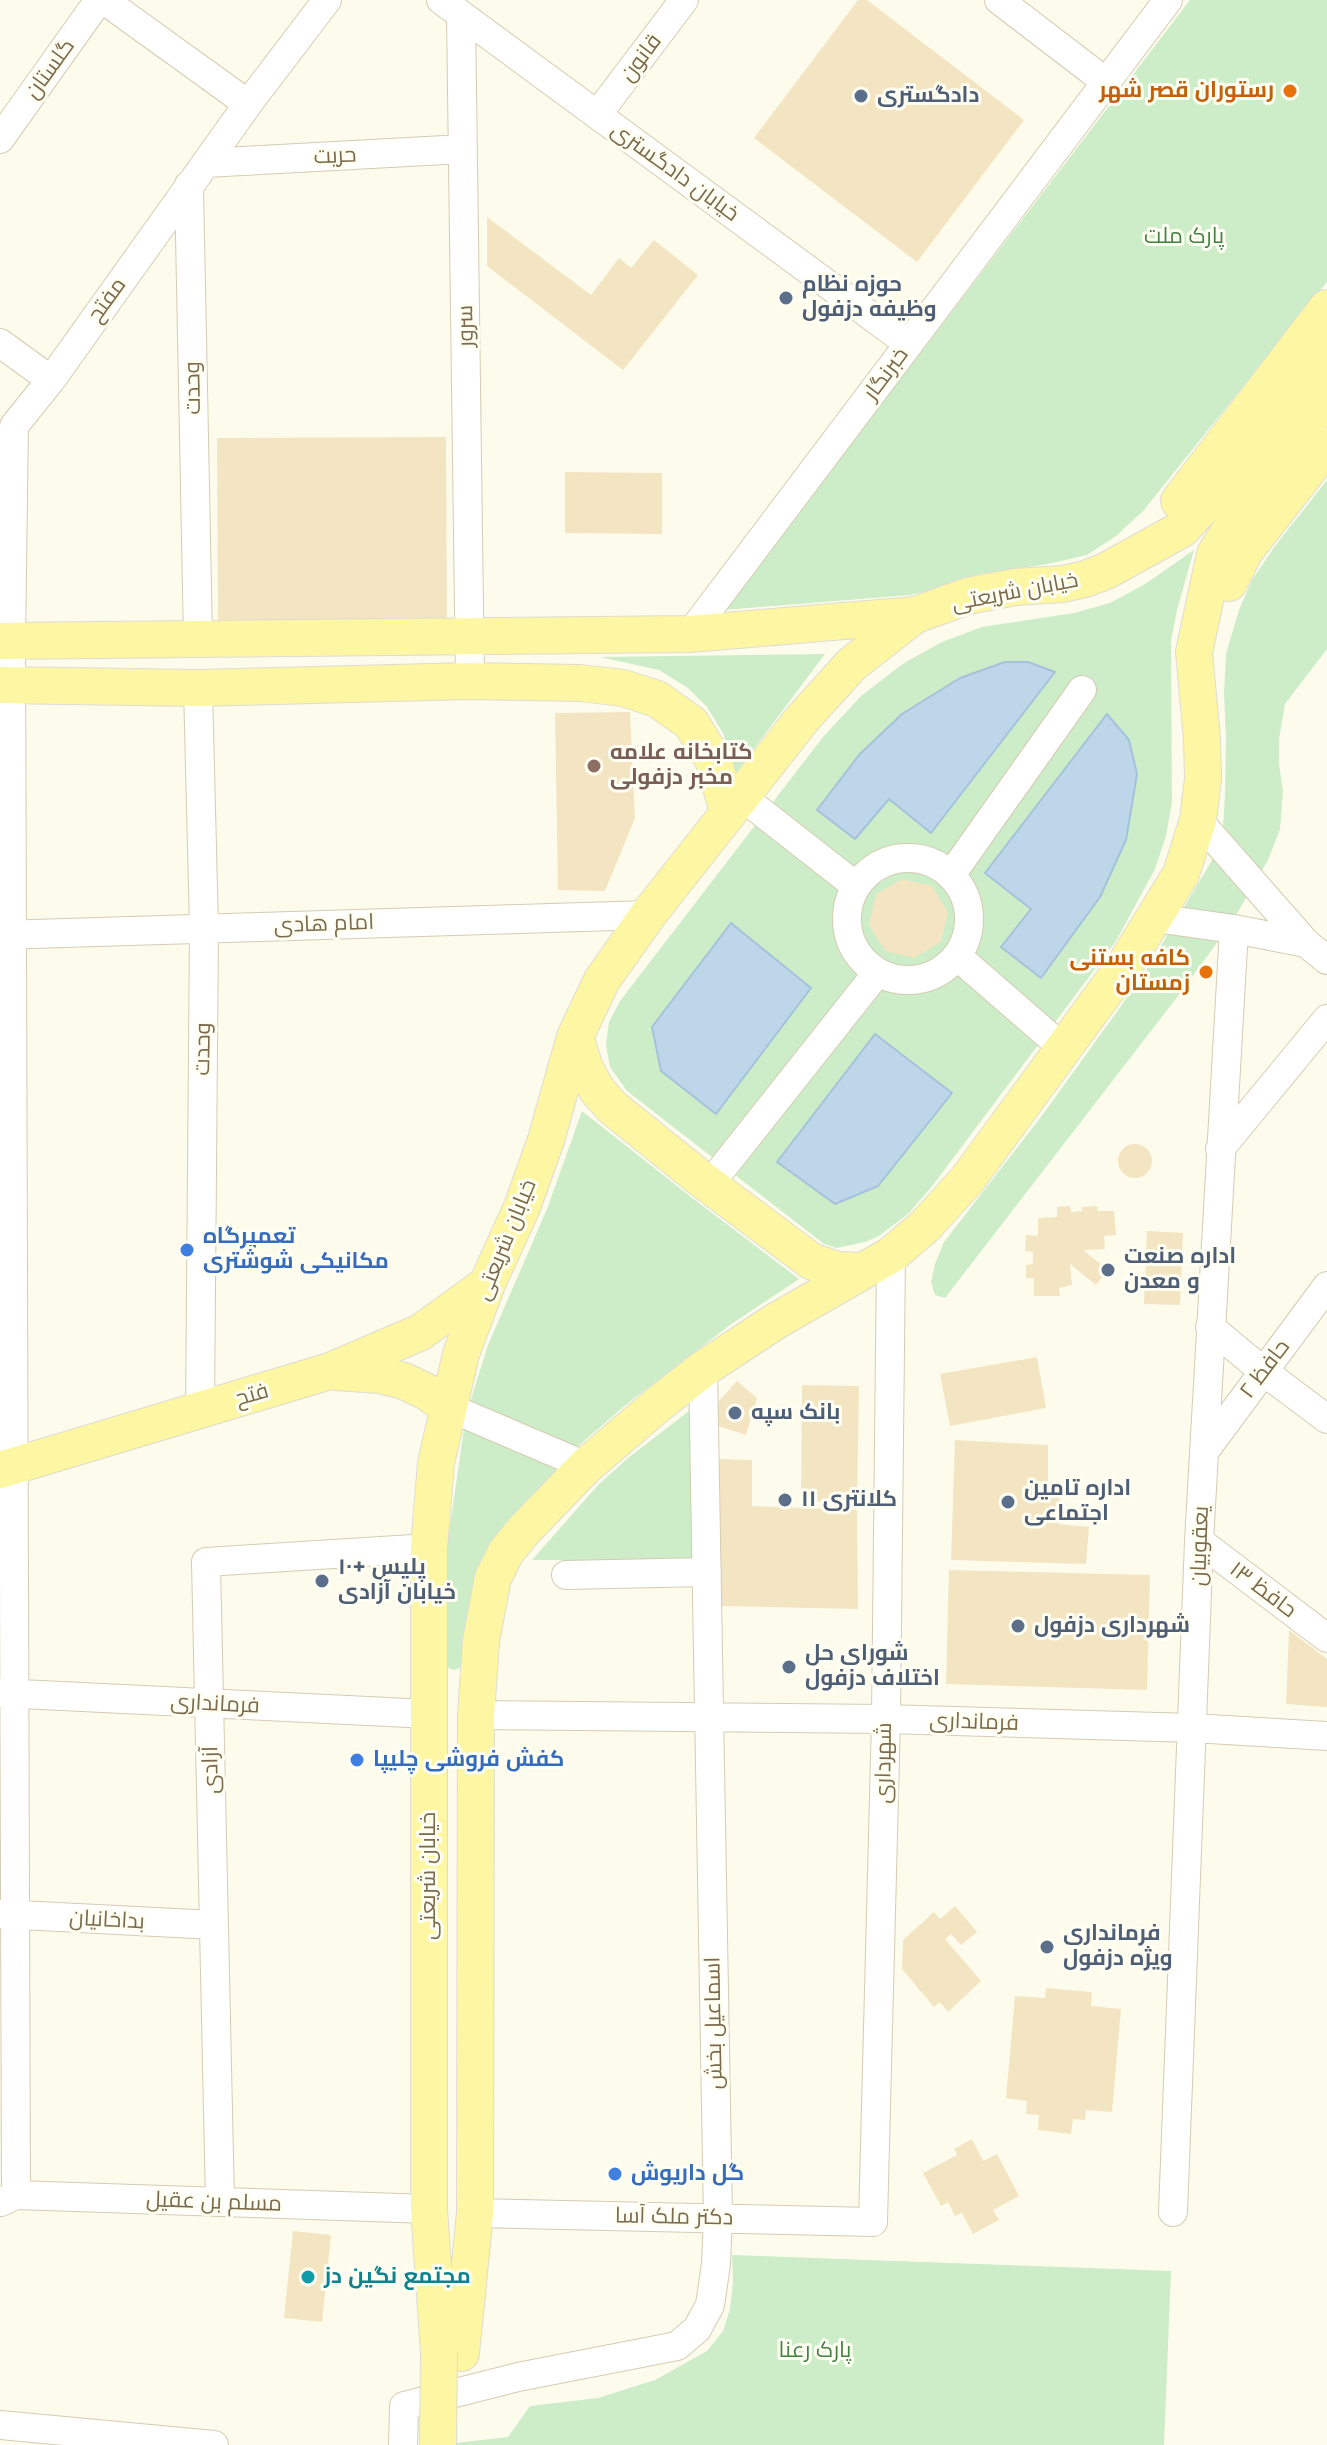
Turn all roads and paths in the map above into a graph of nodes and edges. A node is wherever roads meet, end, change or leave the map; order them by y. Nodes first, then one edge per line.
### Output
1 (102, 0) edge
2 (327, 0) edge
3 (684, 0) edge
4 (999, 0) edge
5 (1168, 0) edge
6 (451, 7) edge
7 (1106, 82) junction
8 (248, 104) junction
9 (597, 115) junction
10 (0, 139) edge
11 (463, 149) junction
12 (206, 163) junction
13 (189, 185) junction
14 (1327, 308) edge
15 (0, 343) edge
16 (909, 344) junction
17 (1327, 353) edge
18 (51, 380) junction
19 (1327, 397) edge
20 (1327, 446) edge
21 (1246, 479) junction
22 (1106, 571) junction
23 (915, 615) junction
24 (690, 634) junction
25 (471, 636) junction
26 (198, 639) junction
27 (6, 641) edge
28 (1194, 652) junction
29 (470, 681) junction
30 (6, 685) edge
31 (198, 688) junction
32 (1082, 690) dead end
33 (734, 804) junction
34 (1198, 820) junction
35 (951, 875) junction
36 (856, 886) junction
37 (648, 915) junction
38 (1155, 918) junction
39 (204, 928) junction
40 (1234, 929) junction
41 (6, 935) edge
42 (1316, 952) edge
43 (957, 956) junction
44 (877, 973) junction
45 (1327, 1019) edge
46 (575, 1037) junction
47 (1064, 1049) junction
48 (1220, 1149) junction
49 (6, 1182) edge
50 (709, 1185) junction
51 (877, 1263) junction
52 (487, 1284) junction
53 (1327, 1286) edge
54 (1210, 1327) junction
55 (703, 1369) junction
56 (330, 1371) junction
57 (1263, 1371) junction
58 (448, 1407) junction
59 (200, 1410) junction
60 (1327, 1419) edge
61 (1204, 1452) junction
62 (586, 1466) junction
63 (7, 1468) edge
64 (1199, 1541) junction
65 (429, 1548) junction
66 (707, 1572) junction
67 (566, 1575) dead end
68 (1327, 1638) edge
69 (7, 1694) edge
70 (209, 1704) junction
71 (429, 1714) junction
72 (476, 1715) junction
73 (709, 1717) junction
74 (886, 1719) junction
75 (1193, 1728) junction
76 (1327, 1736) edge
77 (8, 1915) edge
78 (214, 1925) junction
79 (8, 2199) edge
80 (220, 2202) junction
81 (429, 2209) junction
82 (1173, 2212) dead end
83 (475, 2213) junction
84 (718, 2218) junction
85 (873, 2222) joint
86 (450, 2352) junction
87 (0, 2425) edge
88 (214, 2445) edge
89 (403, 2445) edge
90 (438, 2445) edge
91 (461, 2445) edge

1 - 8 street
1 - 10 street, گلستان
2 - 8 street, مفتح
3 - 9 street, قانون
4 - 7 street
5 - 7 street, خبرنگار
6 - 9 street, خیابان دادگستری
6 - 11 street, سرور
7 - 16 street, خبرنگار
8 - 12 street, مفتح
9 - 16 street, خیابان دادگستری
11 - 12 street, حریت
11 - 25 street, سرور
12 - 13 street, مفتح
13 - 18 street, مفتح
13 - 26 street, وحدت
14 - 22 main road
15 - 18 street
16 - 24 street, خبرنگار
17 - 21 main road
18 - 27 street, مفتح
19 - 21 main road
20 - 28 main road
21 - 22 main road, خیابان شریعتی
21 - 28 main road
22 - 23 main road, خیابان شریعتی
23 - 24 main road
23 - 33 main road, خیابان شریعتی
24 - 25 main road
25 - 26 main road
25 - 29 street, سرور
26 - 27 main road
27 - 30 street, مفتح
28 - 34 main road
29 - 31 main road
29 - 33 main road
30 - 31 main road
30 - 41 street
31 - 39 street, وحدت
32 - 35 street
33 - 36 street
33 - 37 main road, خیابان شریعتی
34 - 38 main road
34 - 42 street
35 - 36 street
35 - 43 street
36 - 44 street
37 - 39 street, امام هادی
37 - 46 main road, خیابان شریعتی
38 - 40 street
38 - 47 main road
39 - 41 street, امام هادی
39 - 59 street, وحدت
40 - 42 street
40 - 48 street, یعقوبیان
41 - 49 street
43 - 44 street
43 - 47 street
44 - 50 street
45 - 48 street
46 - 50 main road
46 - 52 main road, خیابان شریعتی
47 - 51 main road
48 - 54 street, یعقوبیان
49 - 63 street
50 - 51 main road
51 - 55 main road
51 - 74 street, شهرداری
52 - 56 main road, فتح
52 - 58 main road, خیابان شریعتی
53 - 57 street, حافظ ۲
54 - 57 street
54 - 61 street, یعقوبیان
55 - 62 main road
55 - 66 street, اسماعیل بخش
56 - 58 main road
56 - 59 main road, فتح
57 - 60 street
57 - 61 street, حافظ ۲
58 - 62 street
58 - 65 main road, خیابان شریعتی
59 - 63 main road, فتح
61 - 64 street, یعقوبیان
62 - 72 main road
63 - 69 street
64 - 68 street, حافظ ۱۳
64 - 75 street, یعقوبیان
65 - 70 street, آزادی
65 - 71 main road, خیابان شریعتی
66 - 67 street
66 - 73 street, اسماعیل بخش
69 - 70 street, فرمانداری
69 - 77 street
70 - 71 street, فرمانداری
70 - 78 street, آزادی
71 - 72 main road
71 - 81 main road, خیابان شریعتی
72 - 73 street, فرمانداری
72 - 83 main road
73 - 74 street, فرمانداری
73 - 84 street, اسماعیل بخش
74 - 75 street, فرمانداری
74 - 85 street, شهرداری
75 - 76 street, فرمانداری
75 - 82 street, یعقوبیان
77 - 78 street, بداخانیان
77 - 79 street
78 - 80 street, آزادی
79 - 80 street, مسلم بن عقیل
80 - 81 street, مسلم بن عقیل
81 - 86 main road, خیابان شریعتی
83 - 84 street, دکتر ملک آسا
83 - 86 main road
84 - 85 street, دکتر ملک آسا
84 - 89 street, اسماعیل بخش
86 - 90 main road, bridge
86 - 91 main road
87 - 88 street

